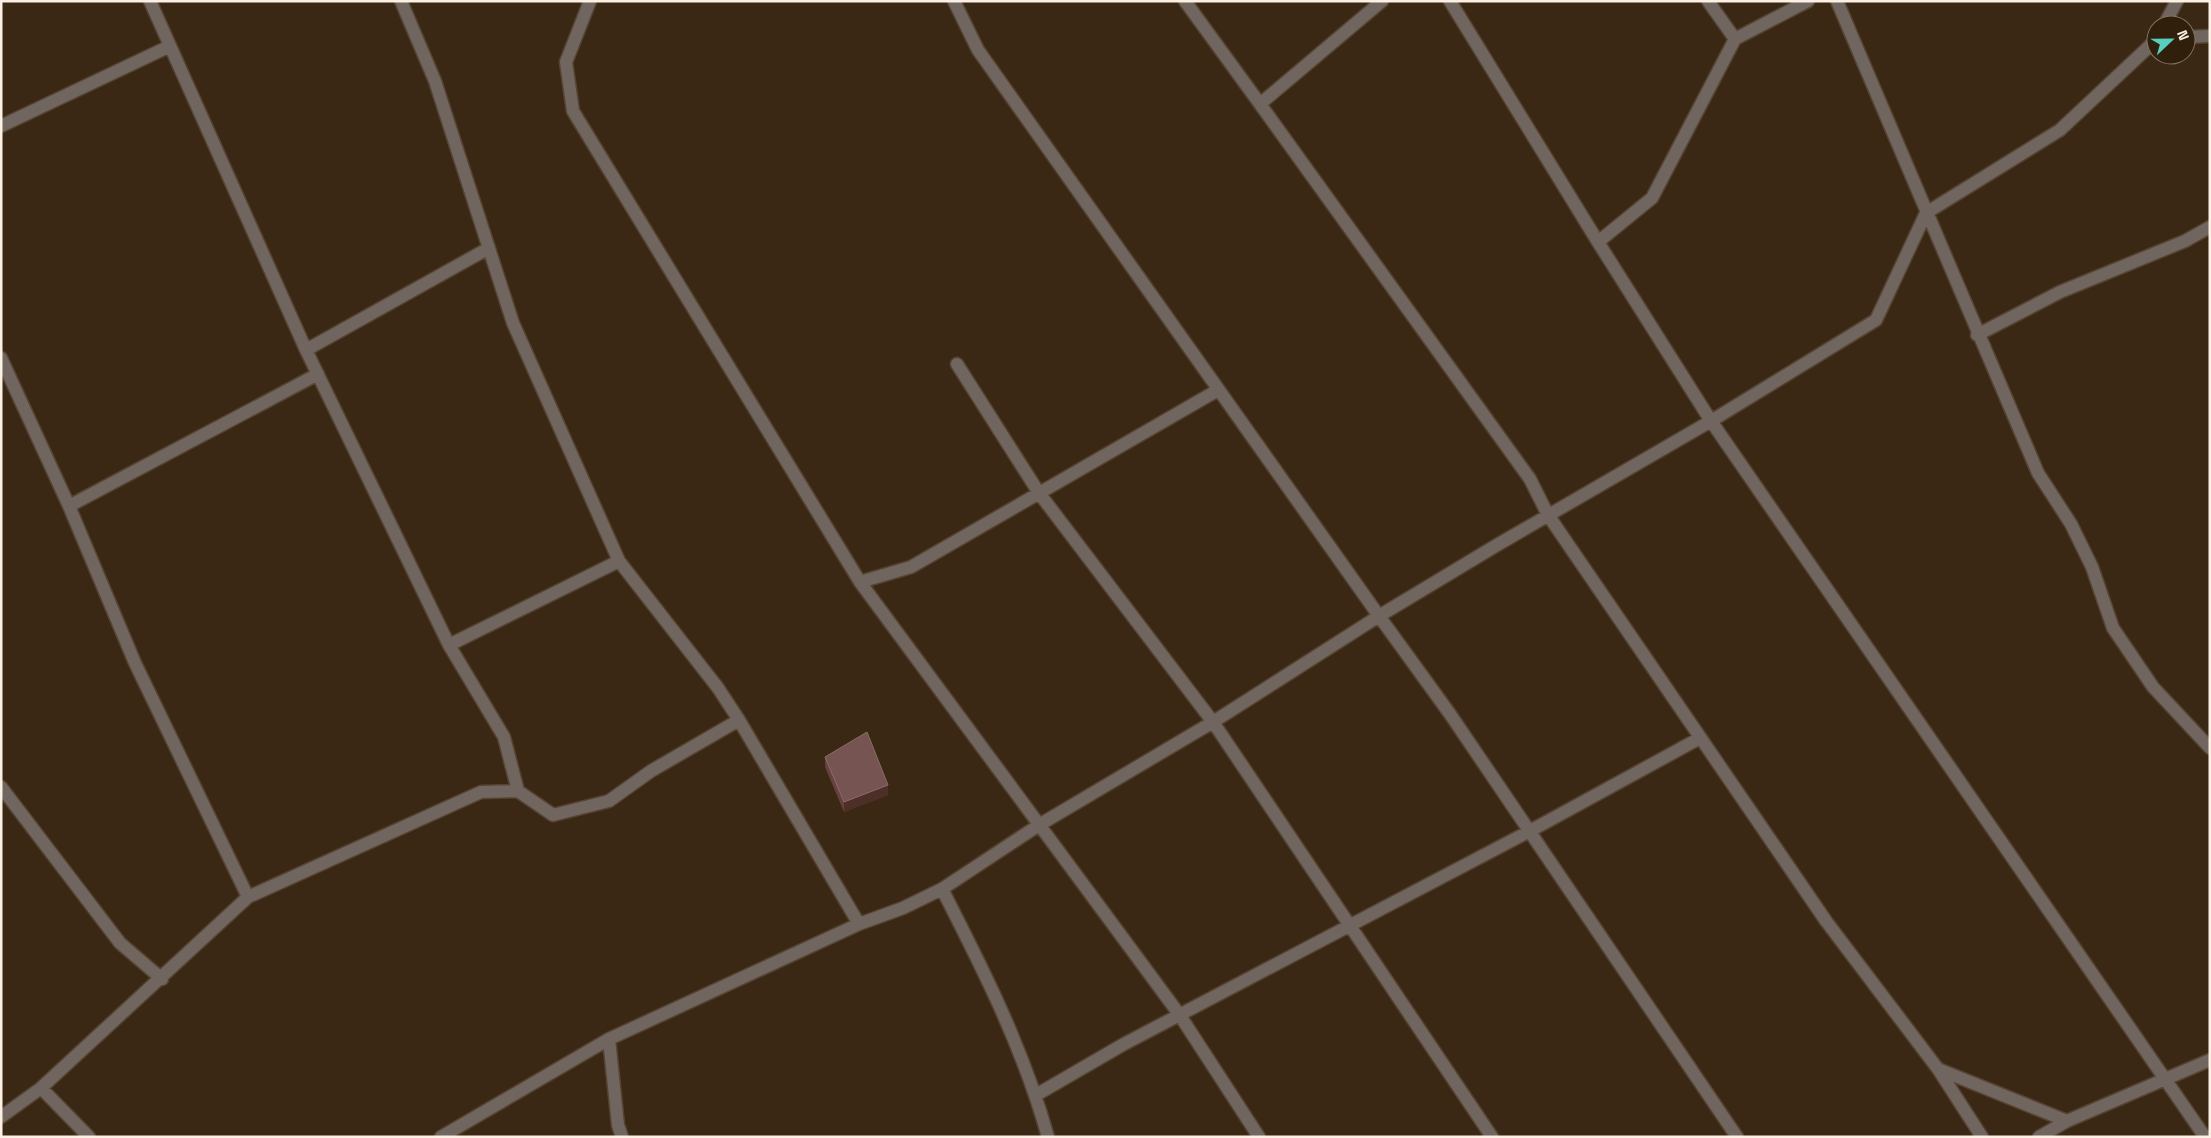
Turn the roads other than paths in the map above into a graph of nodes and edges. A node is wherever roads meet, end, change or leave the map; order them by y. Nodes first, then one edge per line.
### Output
1 (150, 1) edge
2 (401, 1) edge
3 (590, 1) edge
4 (954, 1) edge
5 (1185, 1) edge
6 (1382, 1) edge
7 (1450, 1) edge
8 (1708, 1) edge
9 (1808, 1) edge
10 (1837, 1) edge
11 (2177, 1) edge
12 (2169, 15) edge
13 (2210, 36) edge
14 (2196, 37) edge
15 (1735, 39) junction
16 (170, 46) junction
17 (2146, 49) edge
18 (1260, 104) junction
19 (1, 126) edge
20 (1926, 213) junction
21 (2210, 227) edge
22 (1598, 242) junction
23 (489, 248) junction
24 (1977, 335) junction
25 (306, 350) junction
26 (1, 358) edge
27 (957, 364) dead end
28 (318, 374) junction
29 (1218, 390) junction
30 (1711, 421) junction
31 (1039, 493) junction
32 (69, 506) junction
33 (1548, 515) junction
34 (619, 561) junction
35 (860, 582) junction
36 (1378, 616) junction
37 (449, 645) junction
38 (739, 720) junction
39 (1213, 722) junction
40 (1700, 738) junction
41 (2210, 748) edge
42 (1, 787) edge
43 (518, 791) junction
44 (1039, 825) junction
45 (1528, 832) junction
46 (942, 889) junction
47 (248, 897) junction
48 (858, 924) junction
49 (1350, 924) junction
50 (162, 979) junction
51 (1179, 1014) junction
52 (609, 1039) junction
53 (2210, 1060) edge
54 (1938, 1069) junction
55 (2164, 1079) junction
56 (41, 1088) junction
57 (1036, 1095) junction
58 (1, 1117) edge
59 (2067, 1121) junction
60 (89, 1137) edge
61 (442, 1137) edge
62 (622, 1137) edge
63 (1048, 1137) edge
64 (1259, 1137) edge
65 (1492, 1137) edge
66 (1737, 1137) edge
67 (1982, 1137) edge
68 (2039, 1137) edge
69 (2205, 1137) edge

1 - 16 street
2 - 23 street
3 - 35 street
4 - 29 street
5 - 18 street
6 - 18 street
7 - 22 street
8 - 15 street
9 - 15 street
10 - 20 street
11 - 12 street
13 - 14 street
15 - 22 street
16 - 19 street
16 - 25 street
17 - 20 street
18 - 33 street
20 - 24 street
20 - 30 street
21 - 24 street
22 - 30 street
23 - 25 street
23 - 34 street
24 - 41 street
25 - 28 street
26 - 32 street
27 - 31 street
28 - 32 street
28 - 37 street
29 - 31 street
29 - 36 street
30 - 33 street
30 - 55 street
31 - 35 street
31 - 39 street
32 - 47 street
33 - 36 street
33 - 40 street
34 - 37 street
34 - 38 street
35 - 44 street
36 - 39 street
36 - 45 street
37 - 43 street
38 - 43 street
38 - 48 street
39 - 44 street
39 - 49 street
40 - 45 street
40 - 54 street
42 - 50 street
43 - 47 street
44 - 46 street
44 - 51 street
45 - 49 street
45 - 66 street
46 - 48 street
46 - 57 street
47 - 50 street
48 - 52 street
49 - 51 street
49 - 65 street
50 - 56 street
51 - 57 street
51 - 64 street
52 - 61 street
52 - 62 street
53 - 55 street
54 - 59 street
54 - 67 street
55 - 59 street
55 - 69 street
56 - 58 street
56 - 60 street
57 - 63 street
59 - 68 street

